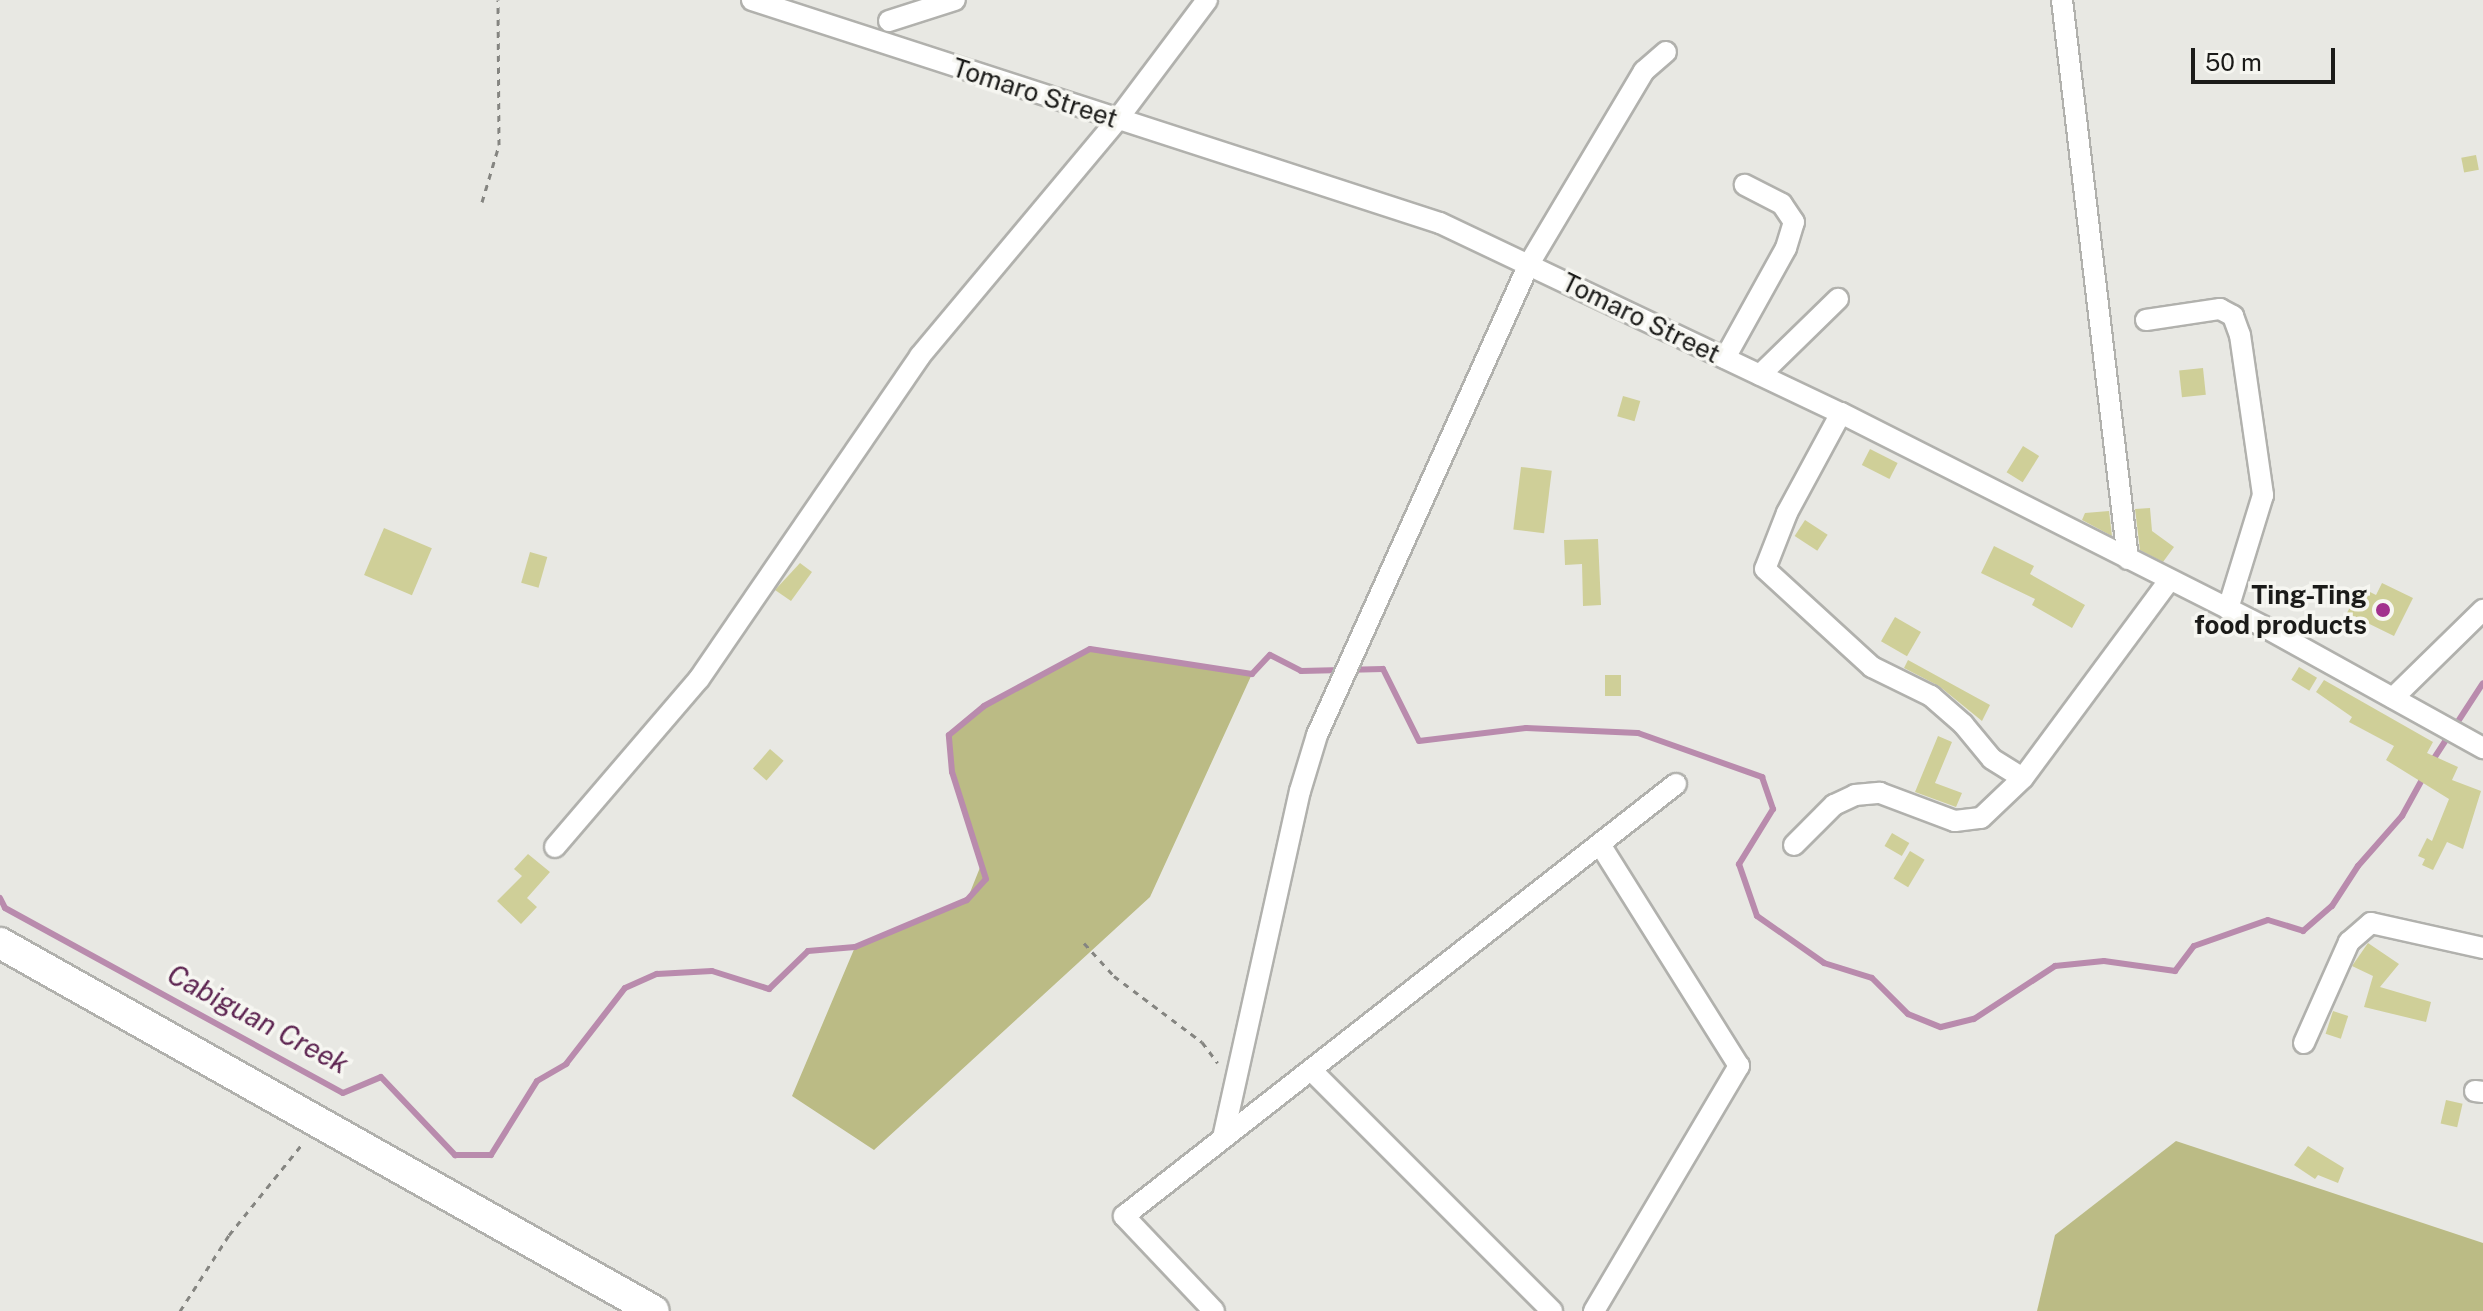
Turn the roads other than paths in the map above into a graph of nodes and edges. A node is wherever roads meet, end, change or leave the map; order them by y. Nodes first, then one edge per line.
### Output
1 (752, 0) edge
2 (899, 0) edge
3 (955, 0) edge
4 (1207, 0) edge
5 (2062, 0) edge
6 (889, 21) junction
7 (877, 41) junction
8 (1666, 52) dead end
9 (1117, 120) junction
10 (1745, 185) dead end
11 (1529, 264) junction
12 (1838, 299) dead end
13 (2146, 320) dead end
14 (1725, 358) junction
15 (1760, 375) junction
16 (1841, 413) junction
17 (2128, 559) junction
18 (2169, 581) junction
19 (2228, 609) junction
20 (2483, 610) edge
21 (2393, 698) junction
22 (2483, 748) edge
23 (2023, 778) junction
24 (1676, 784) dead end
25 (1600, 844) junction
26 (1794, 845) dead end
27 (555, 847) dead end
28 (0, 943) edge
29 (2483, 948) edge
30 (0, 959) edge
31 (143, 1032) junction
32 (2304, 1043) dead end
33 (1311, 1070) junction
34 (1223, 1138) junction
35 (624, 1311) edge
36 (654, 1311) edge
37 (1214, 1311) edge
38 (1552, 1311) edge
39 (1594, 1311) edge

1 - 7 street, Tomaro Street
2 - 6 street
3 - 6 street
4 - 9 street
5 - 17 street
6 - 7 street
7 - 9 street, Tomaro Street
8 - 11 street
9 - 11 street, Tomaro Street
9 - 27 street
10 - 14 street
11 - 14 street, Tomaro Street
11 - 34 street
12 - 15 street
13 - 19 street
14 - 15 street, Tomaro Street
15 - 16 street, Tomaro Street
16 - 17 street, Tomaro Street
16 - 23 street
17 - 18 street, Tomaro Street
18 - 19 street, Tomaro Street
18 - 23 street
19 - 21 street, Tomaro Street
20 - 21 street
21 - 22 street, Tomaro Street
23 - 26 street
24 - 25 street
25 - 33 street
25 - 39 street
28 - 31 highway
29 - 32 street
30 - 31 highway
31 - 35 highway
31 - 36 highway
33 - 34 street
33 - 38 street
34 - 37 street

